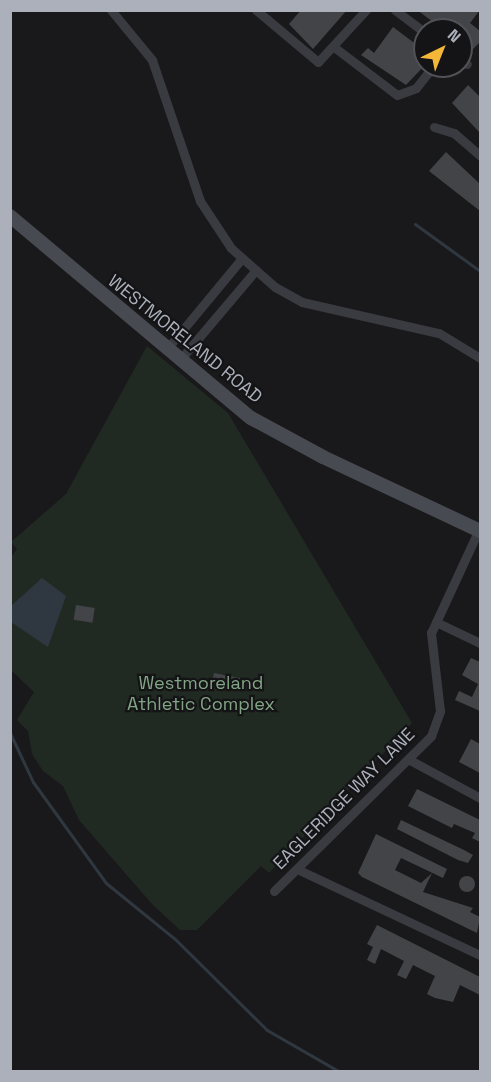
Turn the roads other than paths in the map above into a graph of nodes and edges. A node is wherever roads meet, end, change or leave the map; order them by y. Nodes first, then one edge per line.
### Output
1 (111, 10) edge
2 (256, 10) edge
3 (366, 10) edge
4 (395, 10) edge
5 (413, 24) edge
6 (334, 47) junction
7 (424, 78) edge
8 (434, 128) dead end
9 (480, 156) edge
10 (10, 216) edge
11 (242, 258) junction
12 (256, 270) junction
13 (166, 350) junction
14 (480, 358) edge
15 (179, 361) junction
16 (480, 529) edge
17 (436, 622) junction
18 (480, 643) edge
19 (408, 759) junction
20 (480, 798) edge
21 (297, 868) junction
22 (274, 891) dead end
23 (480, 955) edge

1 - 11 street
2 - 6 street
3 - 6 street
4 - 5 street
6 - 7 street
8 - 9 street
10 - 13 street, WESTMORELAND ROAD
11 - 12 street
11 - 13 street
12 - 14 street
12 - 15 street
13 - 15 street, WESTMORELAND ROAD
15 - 16 street, WESTMORELAND ROAD
16 - 17 street, EAGLERIDGE WAY LANE
17 - 18 street
17 - 19 street, EAGLERIDGE WAY LANE
19 - 20 street
19 - 21 street, EAGLERIDGE WAY LANE
21 - 22 street, EAGLERIDGE WAY LANE
21 - 23 street

